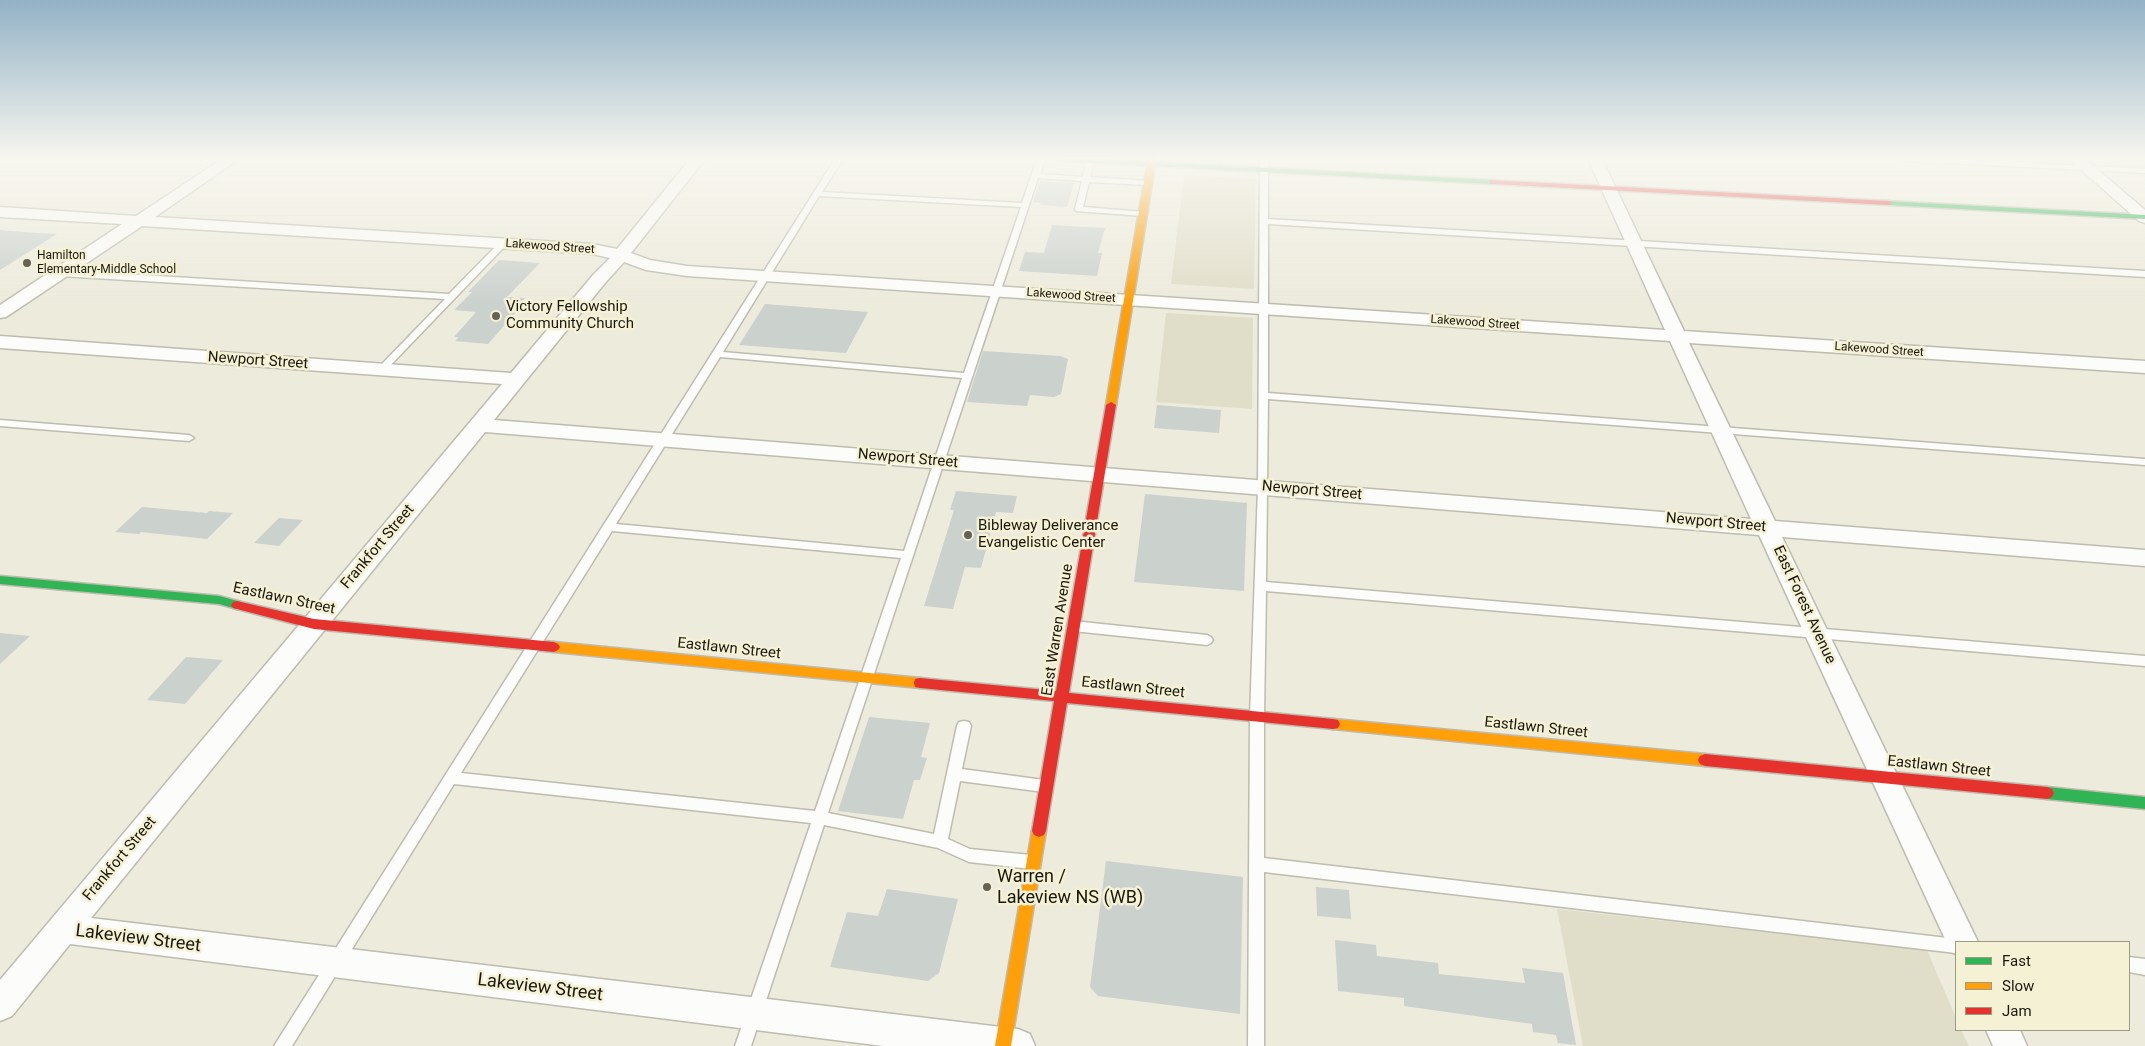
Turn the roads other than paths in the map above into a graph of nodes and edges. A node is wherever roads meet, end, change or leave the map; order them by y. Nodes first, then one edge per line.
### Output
1 (158, 208) edge
2 (659, 208) edge
3 (808, 208) edge
4 (1024, 208) edge
5 (1080, 208) edge
6 (1144, 208) edge
7 (1263, 208) edge
8 (1618, 208) edge
9 (1968, 208) edge
10 (2133, 208) edge
11 (0, 212) edge
12 (1143, 214) junction
13 (2144, 217) edge
14 (140, 220) junction
15 (1263, 221) junction
16 (504, 243) junction
17 (1634, 243) junction
18 (621, 255) junction
19 (60, 273) junction
20 (2145, 274) edge
21 (765, 276) junction
22 (996, 291) junction
23 (451, 297) junction
24 (1128, 300) junction
25 (1262, 309) junction
26 (0, 313) edge
27 (1679, 336) junction
28 (0, 342) edge
29 (716, 354) junction
30 (2145, 367) edge
31 (381, 370) junction
32 (968, 376) junction
33 (516, 379) junction
34 (1262, 396) junction
35 (0, 423) edge
36 (479, 425) junction
37 (1720, 431) junction
38 (190, 438) dead end
39 (664, 440) junction
40 (940, 462) junction
41 (2145, 462) edge
42 (1098, 474) junction
43 (1263, 488) junction
44 (608, 528) junction
45 (1767, 528) junction
46 (908, 555) junction
47 (2145, 558) edge
48 (0, 580) edge
49 (1260, 586) junction
50 (314, 624) junction
51 (1073, 626) junction
52 (1816, 632) junction
53 (1207, 640) dead end
54 (533, 645) junction
55 (2145, 661) edge
56 (867, 678) junction
57 (1062, 696) junction
58 (1257, 716) junction
59 (964, 726) dead end
60 (954, 774) junction
61 (1884, 777) junction
62 (450, 778) junction
63 (1047, 787) junction
64 (2145, 803) edge
65 (820, 818) junction
66 (940, 842) junction
67 (1034, 863) junction
68 (1256, 864) junction
69 (62, 930) junction
70 (1962, 941) edge
71 (1955, 946) edge
72 (334, 963) junction
73 (2130, 965) edge
74 (2145, 967) edge
75 (5, 990) edge
76 (754, 1014) junction
77 (2003, 1031) edge
78 (1008, 1045) edge
79 (282, 1046) edge
80 (743, 1046) edge
81 (1256, 1046) edge
82 (2010, 1046) edge

1 - 14 street
2 - 18 street, Frankfort Street
3 - 21 lane
4 - 22 lane
5 - 12 lane
6 - 12 street, East Warren Avenue
7 - 15 lane
8 - 17 street, East Forest Avenue
9 - 13 street
10 - 13 street
11 - 14 street, Lakewood Street
12 - 24 street, East Warren Avenue
14 - 16 street, Lakewood Street
14 - 19 street
15 - 17 lane
15 - 25 lane
16 - 18 street, Lakewood Street
16 - 23 lane
17 - 20 lane
17 - 27 street, East Forest Avenue
18 - 21 street, Lakewood Street
18 - 33 street, Frankfort Street
19 - 23 lane
19 - 26 street
21 - 22 street, Lakewood Street
21 - 29 lane
22 - 24 street, Lakewood Street
22 - 32 lane
23 - 31 lane
24 - 25 street, Lakewood Street
24 - 42 street, East Warren Avenue
25 - 27 street, Lakewood Street
25 - 34 lane
27 - 30 street, Lakewood Street
27 - 37 street, East Forest Avenue
28 - 31 street, Newport Street
29 - 32 lane
29 - 39 lane
31 - 33 street, Newport Street
32 - 40 lane
33 - 36 street, Frankfort Street
34 - 37 lane
34 - 43 lane
35 - 38 lane
36 - 39 street, Newport Street
36 - 50 street, Frankfort Street
37 - 41 lane
37 - 45 street, East Forest Avenue
39 - 40 street, Newport Street
39 - 44 lane
40 - 42 street, Newport Street
40 - 46 lane
42 - 43 street, Newport Street
42 - 51 street, East Warren Avenue
43 - 45 street, Newport Street
43 - 49 lane
44 - 46 lane
44 - 54 lane
45 - 47 street, Newport Street
45 - 52 street, East Forest Avenue
46 - 56 lane
48 - 50 street, Eastlawn Street
49 - 52 lane
49 - 58 lane
50 - 54 street, Eastlawn Street
50 - 69 street, Frankfort Street
51 - 53 lane
51 - 57 street, East Warren Avenue
52 - 55 lane
52 - 61 street, East Forest Avenue
54 - 56 street, Eastlawn Street
54 - 62 lane
56 - 57 street, Eastlawn Street
56 - 65 lane
57 - 58 street, Eastlawn Street
57 - 63 street, East Warren Avenue
58 - 61 street, Eastlawn Street
58 - 68 lane
59 - 60 lane
60 - 63 lane
60 - 66 lane
61 - 64 street, Eastlawn Street
61 - 70 street, East Forest Avenue
62 - 65 lane
62 - 72 lane
63 - 67 street, East Warren Avenue
65 - 66 lane
65 - 76 lane
66 - 67 lane
67 - 78 street, East Warren Avenue
68 - 71 lane
68 - 81 lane
69 - 72 street, Lakeview Street
69 - 75 street, Frankfort Street
72 - 76 street, Lakeview Street
72 - 79 lane
73 - 74 lane
76 - 78 street, Lakeview Street
76 - 80 lane
77 - 82 street

